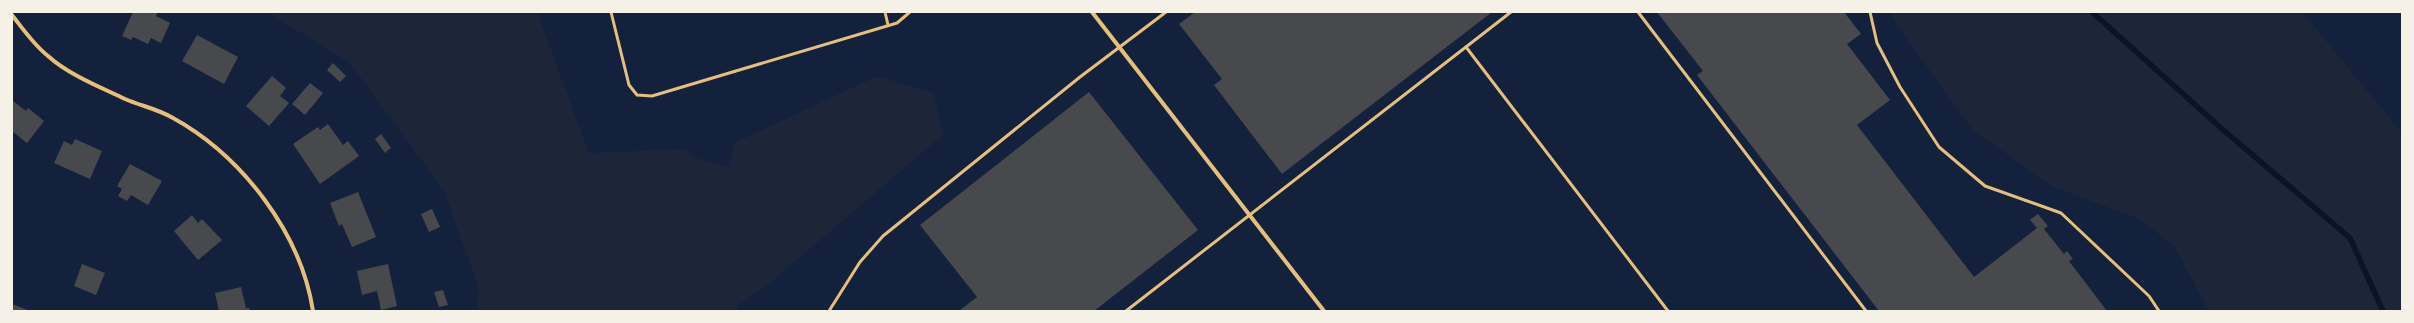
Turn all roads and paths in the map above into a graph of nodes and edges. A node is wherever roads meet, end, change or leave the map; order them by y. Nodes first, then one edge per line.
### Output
1 (611, 12) edge
2 (885, 12) edge
3 (910, 12) edge
4 (1092, 12) edge
5 (1166, 12) edge
6 (1511, 12) edge
7 (1638, 12) edge
8 (1870, 12) edge
9 (12, 15) edge
10 (888, 25) junction
11 (1466, 47) junction
12 (1119, 48) junction
13 (1250, 215) junction
14 (313, 311) edge
15 (829, 311) edge
16 (1126, 311) edge
17 (1324, 311) edge
18 (1668, 311) edge
19 (1866, 311) edge
20 (2159, 311) edge

1 - 10 lane
2 - 10 lane
3 - 10 lane
4 - 12 street
5 - 12 lane
6 - 11 lane
7 - 19 lane
8 - 20 lane
9 - 14 street
11 - 13 lane
11 - 18 lane
12 - 13 street
12 - 15 lane
13 - 16 lane
13 - 17 street

